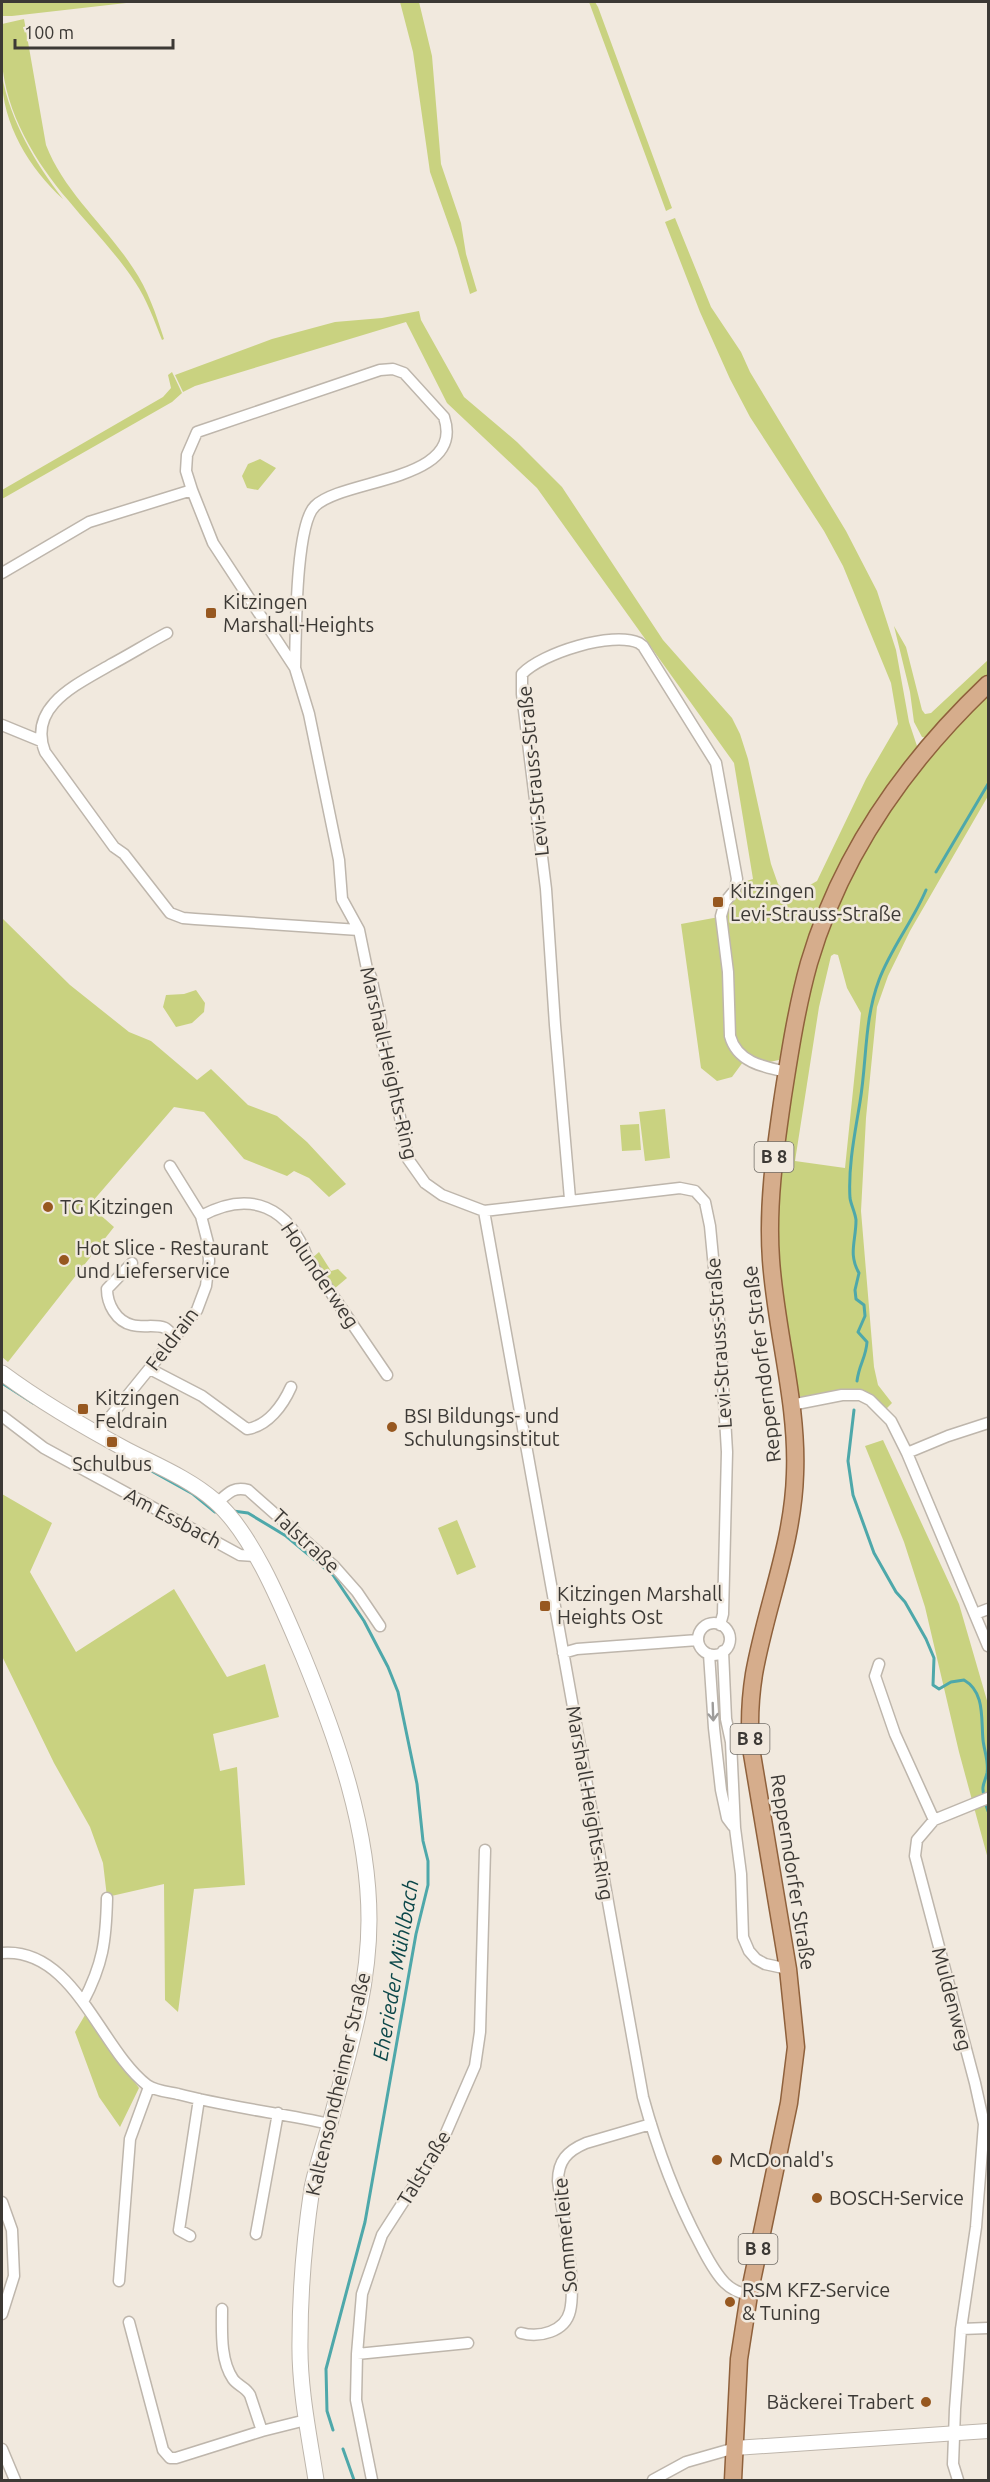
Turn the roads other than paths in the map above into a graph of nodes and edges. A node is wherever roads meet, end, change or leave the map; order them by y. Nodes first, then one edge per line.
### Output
1 (192, 490) junction
2 (2, 573) edge
3 (167, 633) dead end
4 (295, 668) junction
5 (988, 684) edge
6 (2, 725) edge
7 (41, 741) junction
8 (359, 930) junction
9 (787, 1072) junction
10 (170, 1166) dead end
11 (570, 1199) junction
12 (484, 1211) junction
13 (201, 1216) junction
14 (132, 1263) dead end
15 (176, 1338) junction
16 (150, 1369) junction
17 (2, 1373) edge
18 (387, 1375) dead end
19 (291, 1387) dead end
20 (790, 1405) junction
21 (2, 1416) edge
22 (988, 1423) edge
23 (99, 1435) junction
24 (907, 1453) junction
25 (218, 1503) junction
26 (255, 1556) junction
27 (988, 1609) edge
28 (975, 1614) junction
29 (720, 1625) junction
30 (380, 1626) dead end
31 (698, 1640) junction
32 (988, 1646) edge
33 (723, 1651) junction
34 (563, 1653) junction
35 (709, 1654) junction
36 (879, 1664) dead end
37 (985, 1800) edge
38 (934, 1820) junction
39 (735, 1828) junction
40 (485, 1850) dead end
41 (107, 1898) dead end
42 (2, 1953) edge
43 (788, 1968) junction
44 (83, 2002) junction
45 (149, 2087) junction
46 (199, 2099) junction
47 (278, 2113) junction
48 (330, 2124) junction
49 (651, 2124) junction
50 (2, 2202) edge
51 (256, 2234) dead end
52 (190, 2236) dead end
53 (119, 2281) dead end
54 (749, 2295) junction
55 (222, 2309) dead end
56 (2, 2314) edge
57 (129, 2322) dead end
58 (988, 2328) edge
59 (961, 2329) junction
60 (521, 2333) dead end
61 (468, 2343) dead end
62 (357, 2354) junction
63 (306, 2420) junction
64 (262, 2431) junction
65 (988, 2432) edge
66 (953, 2433) junction
67 (2, 2448) edge
68 (735, 2448) junction
69 (15, 2481) edge
70 (316, 2481) edge
71 (372, 2481) edge
72 (653, 2481) edge
73 (733, 2481) edge
74 (958, 2481) edge

1 - 2 street
1 - 4 street, Marshall-Heights-Ring
1 - 4 street, Marshall-Heights-Ring
3 - 7 street
4 - 8 street, Marshall-Heights-Ring
5 - 9 main road, Repperndorfer Straße / B 8
6 - 7 street
7 - 8 street
8 - 12 street, Marshall-Heights-Ring
9 - 11 street, Levi-Strauss-Straße
9 - 20 main road, Repperndorfer Straße / B 8
10 - 13 street, Feldrain
11 - 12 street, Levi-Strauss-Straße
11 - 29 street, Levi-Strauss-Straße
12 - 34 street, Marshall-Heights-Ring
13 - 15 street, Feldrain
13 - 18 street, Holunderweg
14 - 15 street
15 - 16 street, Feldrain
16 - 19 street
16 - 23 street, Feldrain
17 - 23 main road, Kaltensondheimer Straße
20 - 24 street
20 - 43 main road, Repperndorfer Straße / B 8
21 - 26 street, Am Essbach
22 - 24 street
23 - 25 main road, Kaltensondheimer Straße
24 - 28 street
25 - 26 main road, Kaltensondheimer Straße
25 - 30 street, Talstraße
26 - 48 main road, Kaltensondheimer Straße
27 - 28 street
28 - 32 street
29 - 31 street
29 - 33 street, Levi-Strauss-Straße
31 - 34 street
31 - 35 street
33 - 35 street
33 - 39 street, Levi-Strauss-Straße
34 - 49 street, Marshall-Heights-Ring
35 -> 39 street, Levi-Strauss-Straße
36 - 38 street
37 - 38 street
38 - 59 street, Muldenweg
39 - 43 street, Levi-Strauss-Straße
40 - 62 street, Talstraße
41 - 44 street
42 - 44 street
43 - 54 main road, Repperndorfer Straße / B 8
44 - 45 street
45 - 46 street
45 - 53 street
46 - 47 street
46 - 52 street
47 - 48 street
47 - 51 street
48 - 63 main road, Kaltensondheimer Straße
49 - 54 street, Marshall-Heights-Ring
49 - 60 street, Sommerleite
50 - 56 street
54 - 68 main road, Repperndorfer Straße / B 8
55 - 64 street
57 - 64 street
58 - 59 street
59 - 66 street, Muldenweg
61 - 62 street
62 - 71 street, Talstraße
63 - 64 street
63 - 70 main road, Kaltensondheimer Straße
65 - 66 street
66 - 68 street
66 - 74 street, Muldenweg
67 - 69 street
68 - 72 street
68 - 73 main road, Repperndorfer Straße / B 8

